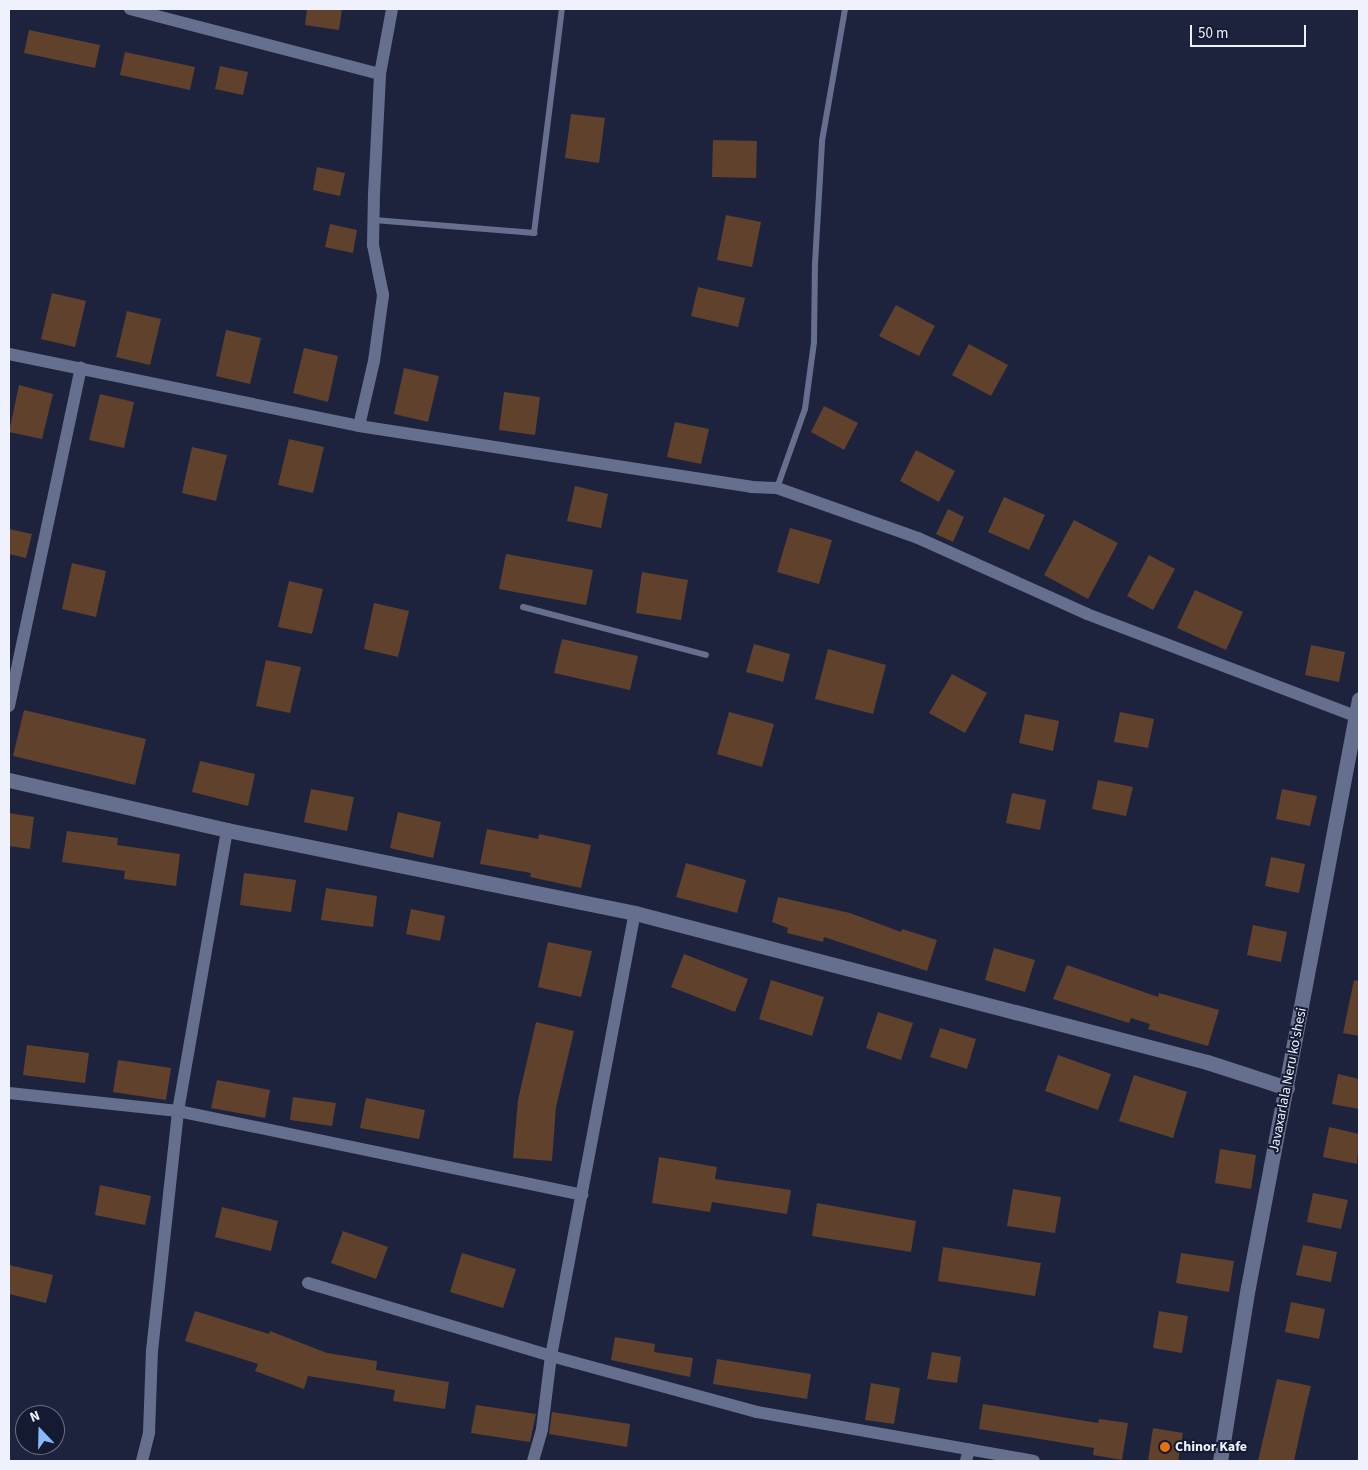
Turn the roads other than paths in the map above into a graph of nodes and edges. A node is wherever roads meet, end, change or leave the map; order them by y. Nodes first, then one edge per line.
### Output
1 (130, 9) edge
2 (392, 9) edge
3 (562, 9) edge
4 (845, 9) edge
5 (380, 74) junction
6 (374, 220) junction
7 (9, 354) edge
8 (81, 368) junction
9 (359, 426) junction
10 (777, 488) junction
11 (523, 608) dead end
12 (706, 654) dead end
13 (1359, 699) edge
14 (9, 706) edge
15 (1356, 716) junction
16 (9, 780) edge
17 (226, 830) junction
18 (635, 913) junction
19 (1287, 1088) junction
20 (9, 1093) edge
21 (178, 1111) junction
22 (582, 1195) junction
23 (308, 1283) dead end
24 (551, 1356) junction
25 (968, 1455) edge
26 (142, 1461) edge
27 (533, 1461) edge
28 (1034, 1461) edge
29 (1220, 1461) edge

1 - 5 street
2 - 5 street
3 - 6 lane
4 - 10 lane
5 - 6 street
6 - 9 street
7 - 8 street
8 - 9 street
8 - 14 street
9 - 10 street
10 - 15 street
11 - 12 lane
13 - 15 street, Javaxarlala Neru ko'shesi
15 - 19 street, Javaxarlala Neru ko'shesi
16 - 17 street
17 - 18 street
17 - 21 street
18 - 19 street
18 - 22 street
19 - 29 street, Javaxarlala Neru ko'shesi
20 - 21 street
21 - 22 street
21 - 26 street
22 - 24 street
23 - 24 street
24 - 25 street
24 - 27 street
25 - 28 street

